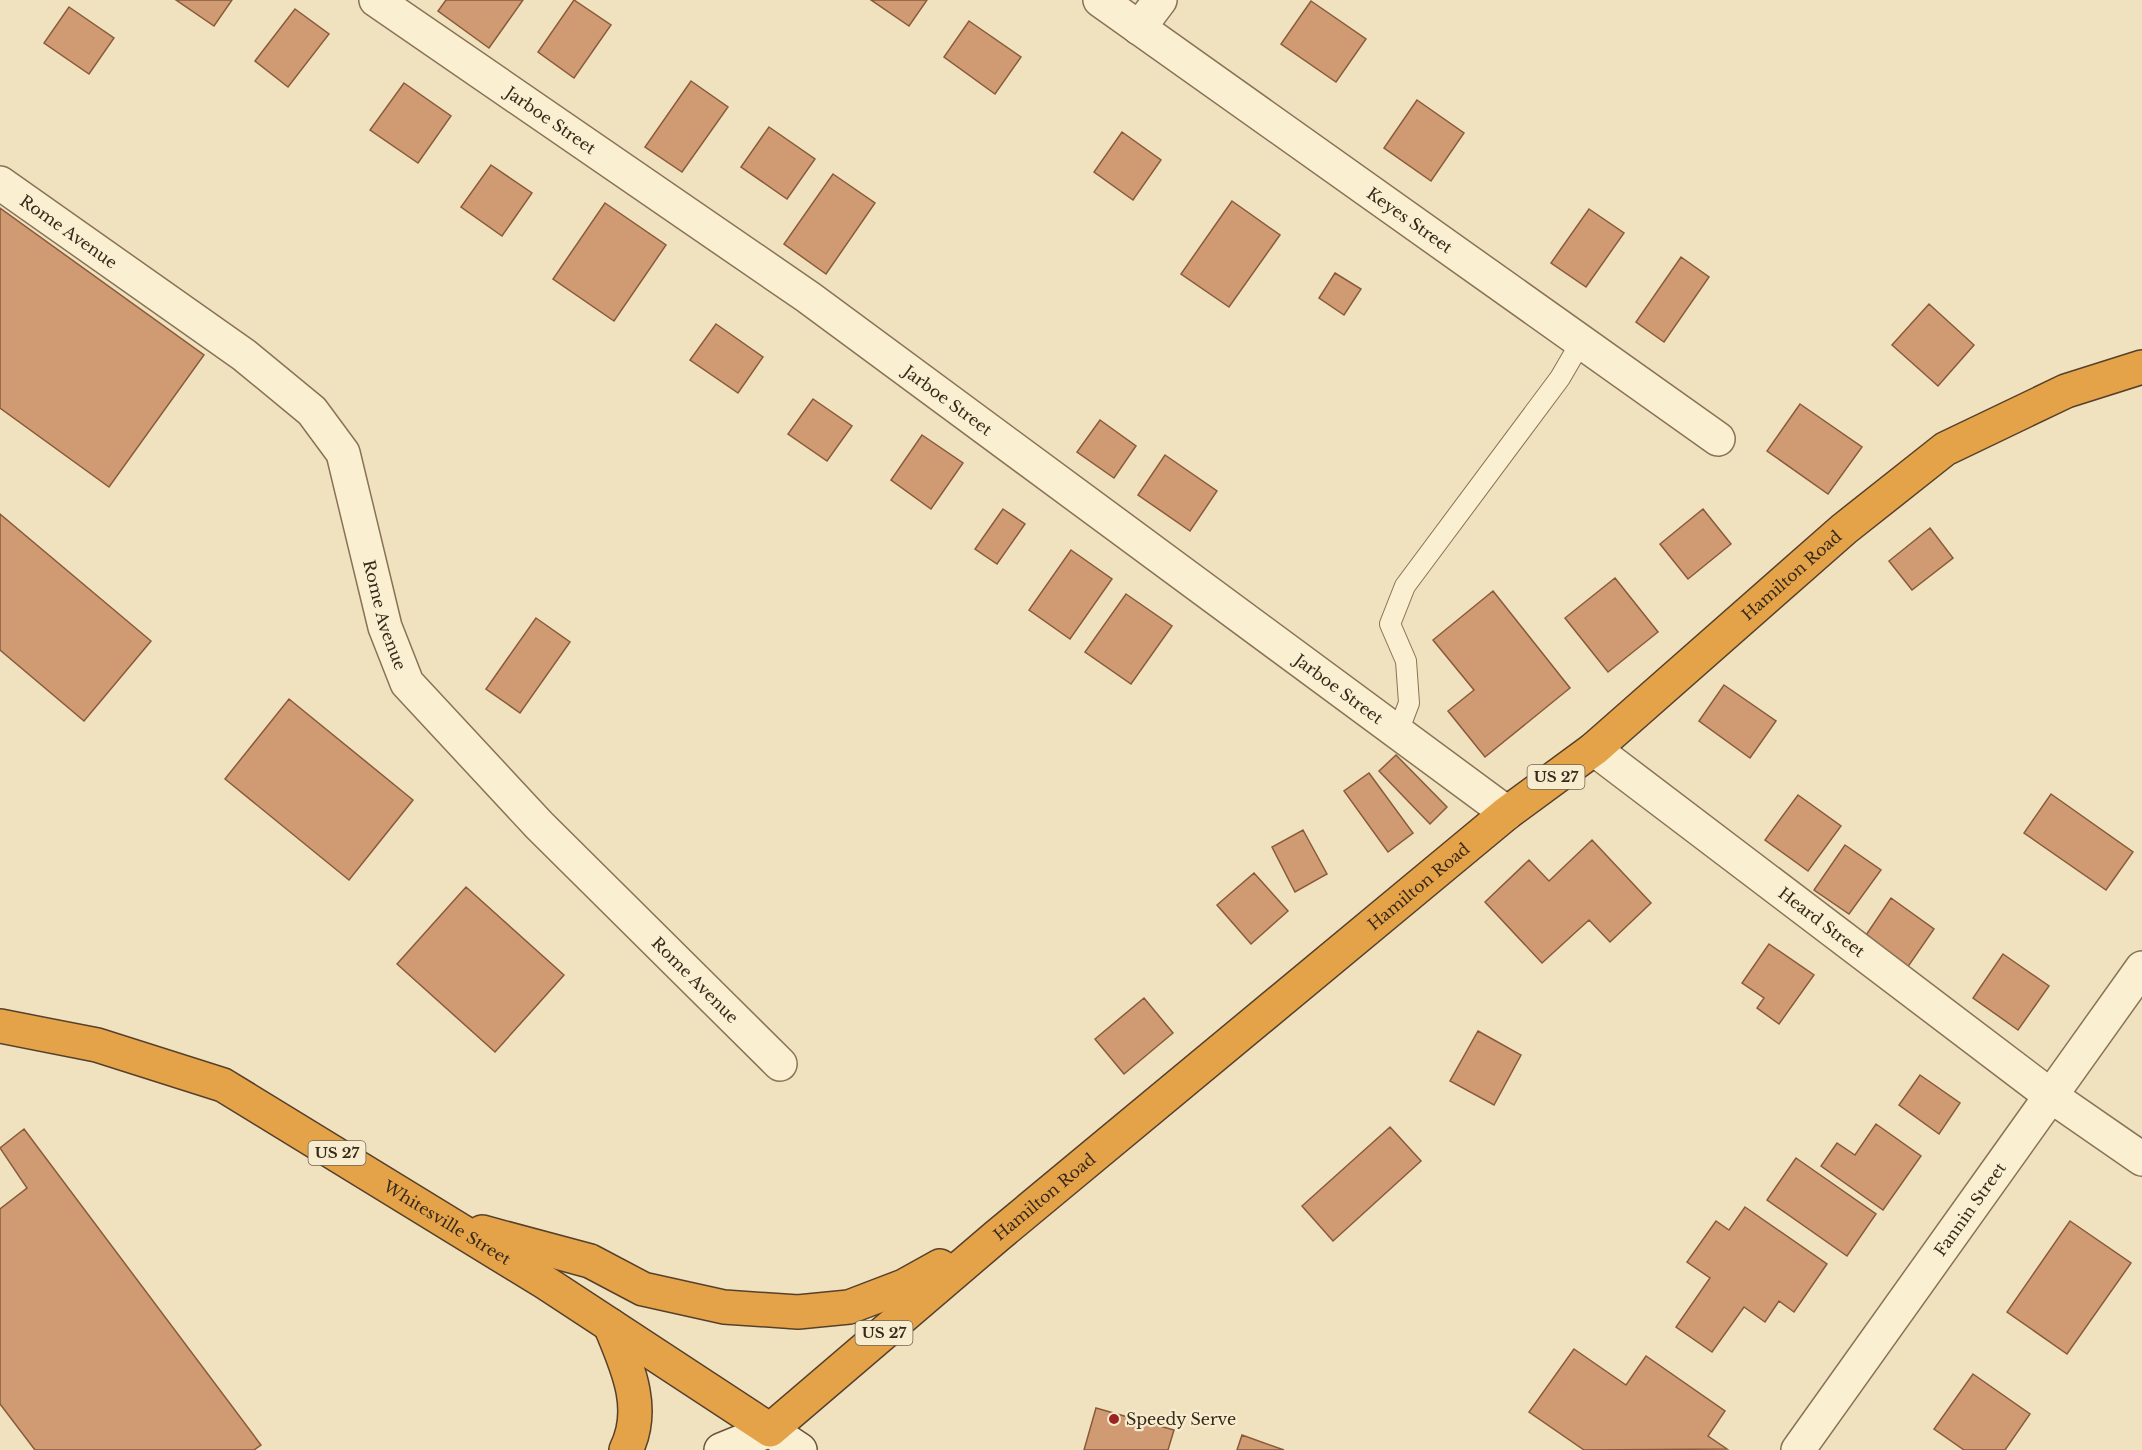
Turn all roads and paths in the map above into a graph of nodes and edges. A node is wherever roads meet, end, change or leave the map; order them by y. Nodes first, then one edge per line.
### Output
1 (376, 0) edge
2 (1100, 0) edge
3 (1160, 0) edge
4 (1139, 28) junction
5 (0, 183) edge
6 (1581, 342) junction
7 (2142, 367) edge
8 (1718, 439) dead end
9 (1398, 732) junction
10 (1594, 749) junction
11 (1508, 813) junction
12 (2142, 968) edge
13 (0, 1026) edge
14 (780, 1064) dead end
15 (2051, 1096) junction
16 (2142, 1159) edge
17 (450, 1223) junction
18 (997, 1236) junction
19 (610, 1325) junction
20 (770, 1430) junction
21 (626, 1450) edge
22 (721, 1450) edge
23 (800, 1450) edge
24 (1798, 1450) edge

1 - 9 street, Jarboe Street
2 - 4 street, Keyes Street
3 - 4 street
4 - 6 street, Keyes Street
5 - 14 street, Rome Avenue
6 - 8 street, Keyes Street
6 - 9 lane
7 - 10 highway, Hamilton Road / US 27
9 - 11 street, Jarboe Street
10 - 11 highway, Hamilton Road / US 27
10 - 15 street, Heard Street
11 - 18 highway, Hamilton Road / US 27
12 - 15 street, Fannin Street
13 - 17 highway, Whitesville Street / US 27
15 - 16 street, Heard Street
15 - 24 street, Fannin Street
17 - 18 highway
17 - 19 highway, Whitesville Street / US 27
18 - 20 highway, Hamilton Road / US 27
19 - 20 highway, Whitesville Street / US 27
19 - 21 highway
20 - 22 street, Hamilton Road
20 - 23 street, Whitesville Street

